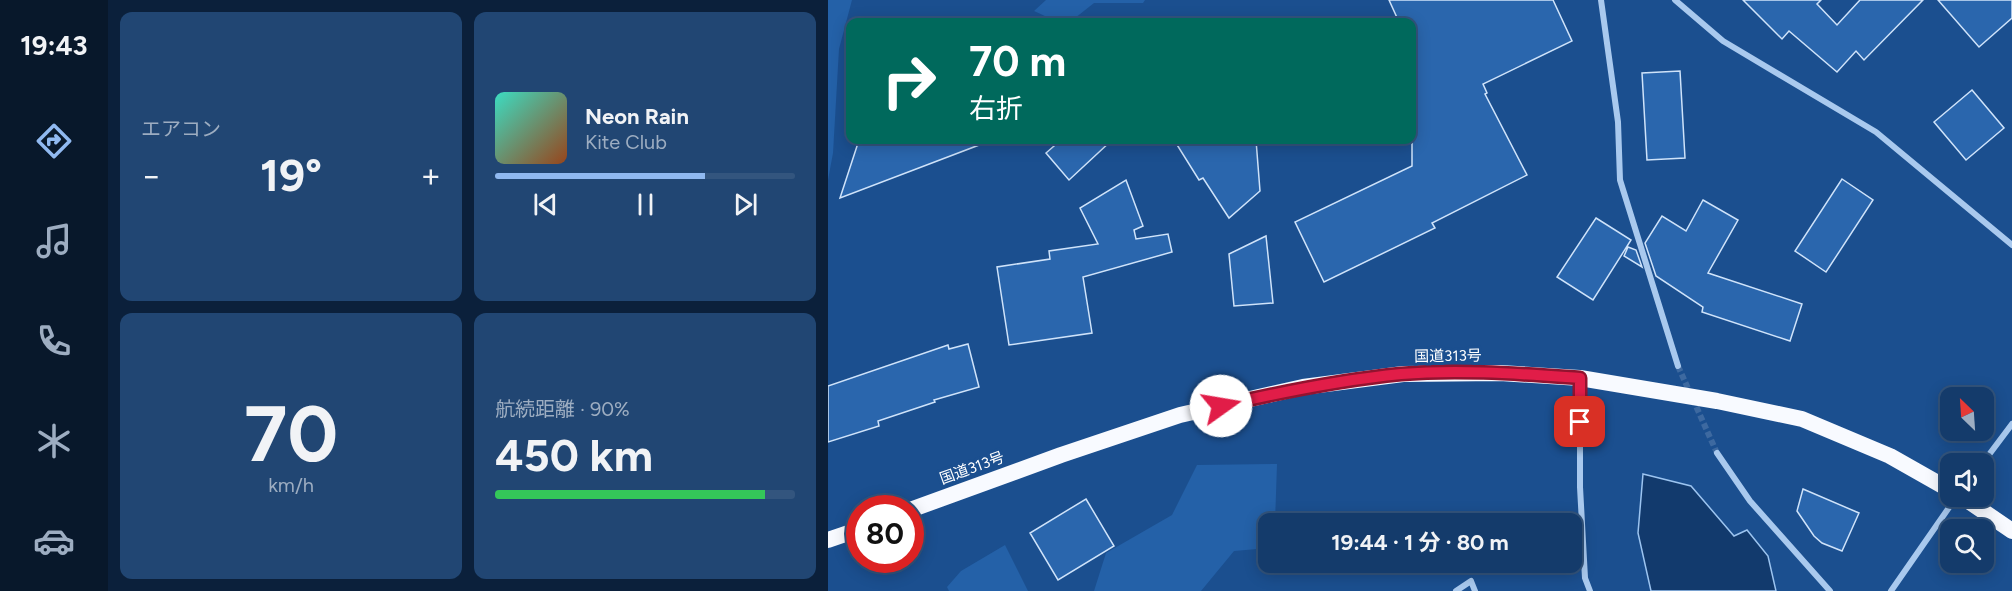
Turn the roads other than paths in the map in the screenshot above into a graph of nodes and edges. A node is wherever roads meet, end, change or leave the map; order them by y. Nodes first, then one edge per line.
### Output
1 (1601, 0) edge
2 (1675, 0) edge
3 (2012, 245) edge
4 (1678, 366) tunnel mouth
5 (1580, 378) junction
6 (2012, 424) edge
7 (1717, 453) tunnel mouth
8 (1990, 453) edge
9 (1940, 484) edge
10 (924, 505) edge
11 (1951, 507) edge
12 (1976, 507) edge
13 (2012, 531) edge
14 (846, 534) edge
15 (828, 540) edge
16 (1456, 591) edge
17 (1475, 591) edge
18 (1590, 591) edge
19 (1830, 591) edge
20 (1891, 591) edge

1 - 4 street
2 - 3 street
5 - 9 highway, 国道313号
5 - 10 highway, 国道313号
5 - 18 street
6 - 8 street
7 - 19 street
11 - 20 street
12 - 13 highway
14 - 15 highway
16 - 17 street

